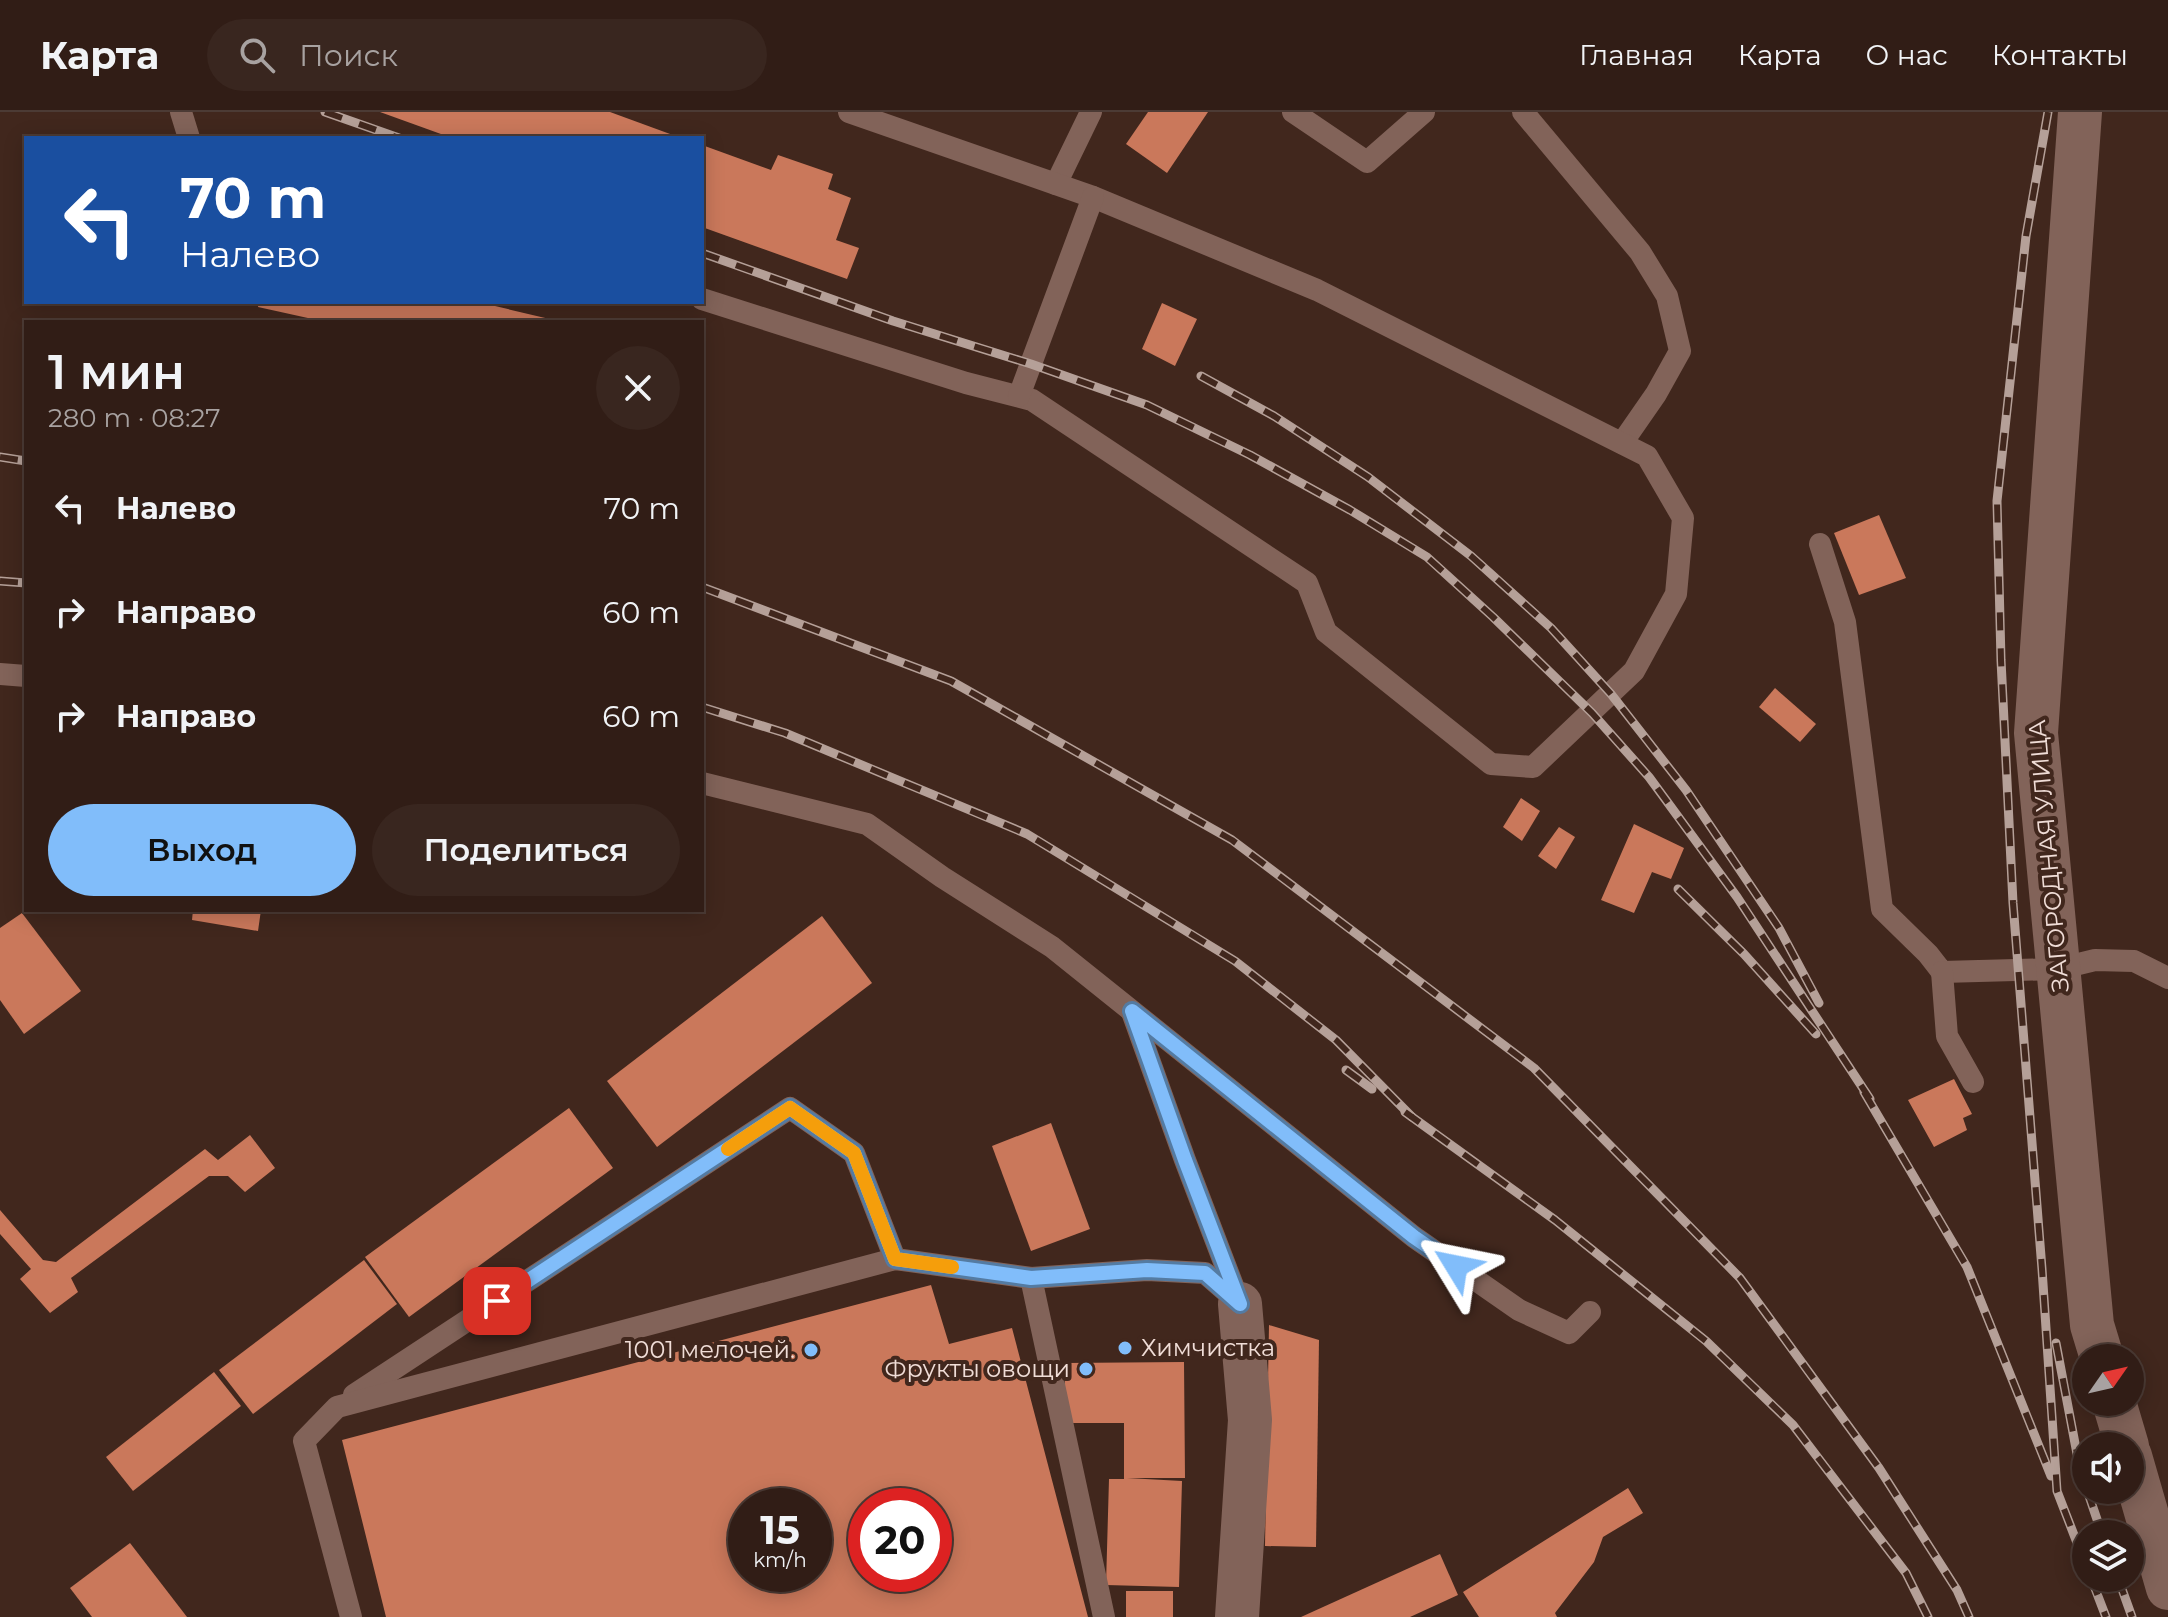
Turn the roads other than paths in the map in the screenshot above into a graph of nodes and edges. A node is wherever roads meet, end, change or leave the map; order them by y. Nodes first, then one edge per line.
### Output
1 (181, 112) edge
2 (849, 112) edge
3 (1091, 112) edge
4 (1293, 112) edge
5 (1424, 112) edge
6 (1523, 112) edge
7 (2080, 112) edge
8 (188, 136) edge
9 (1056, 184) junction
10 (1093, 197) junction
11 (704, 300) edge
12 (1019, 396) junction
13 (1622, 443) junction
14 (1820, 544) dead end
15 (0, 674) edge
16 (24, 676) edge
17 (704, 783) edge
18 (2058, 969) junction
19 (1942, 972) junction
20 (2168, 978) edge
21 (1132, 1011) junction
22 (1973, 1082) dead end
23 (895, 1259) junction
24 (1031, 1278) junction
25 (1240, 1304) junction
26 (1590, 1312) dead end
27 (2098, 1344) edge
28 (337, 1407) junction
29 (2144, 1504) edge
30 (2168, 1588) edge
31 (351, 1617) edge
32 (1104, 1617) edge
33 (1237, 1617) edge

1 - 8 lane
2 - 9 lane
3 - 9 lane
4 - 5 lane
6 - 13 lane
7 - 18 street, ЗАГОРОДНАЯ УЛИЦА
9 - 10 lane
10 - 12 lane
10 - 13 lane
11 - 12 lane
12 - 13 lane
14 - 19 lane
15 - 16 lane
17 - 21 lane
18 - 19 lane
18 - 20 lane
18 - 27 street, ЗАГОРОДНАЯ УЛИЦА
19 - 22 lane
21 - 25 lane
21 - 26 lane
23 - 24 lane
23 - 28 lane
23 - 28 lane
24 - 25 lane
24 - 32 lane
25 - 33 street
28 - 31 lane
29 - 30 street

